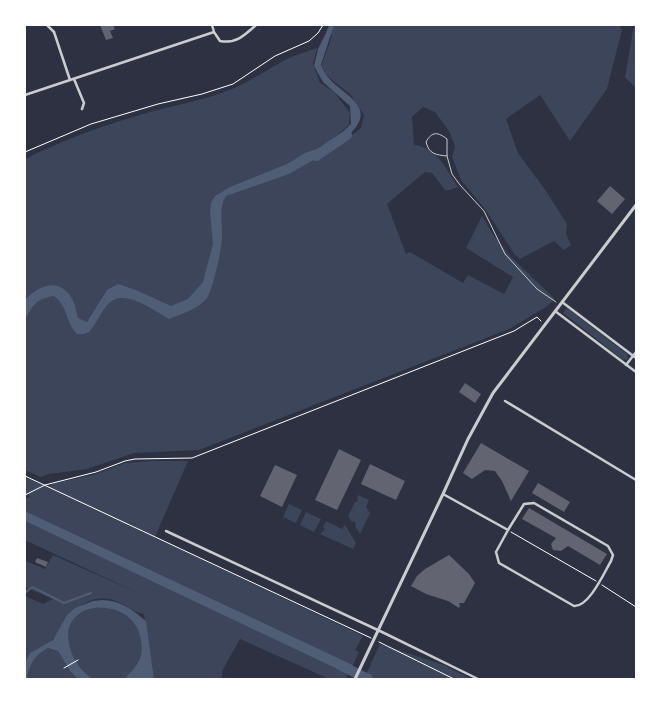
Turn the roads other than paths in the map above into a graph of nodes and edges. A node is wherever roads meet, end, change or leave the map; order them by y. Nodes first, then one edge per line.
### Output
1 (47, 25) edge
2 (212, 25) edge
3 (256, 25) edge
4 (214, 32) junction
5 (72, 79) junction
6 (25, 95) edge
7 (82, 108) dead end
8 (447, 156) junction
9 (636, 205) edge
10 (559, 303) junction
11 (555, 311) junction
12 (636, 352) edge
13 (635, 357) edge
14 (626, 365) junction
15 (636, 372) edge
16 (506, 401) dead end
17 (636, 480) edge
18 (444, 494) junction
19 (508, 530) junction
20 (166, 531) dead end
21 (378, 630) junction
22 (355, 679) edge
23 (478, 679) edge

1 - 5 street
2 - 4 street
3 - 4 street
4 - 5 street
5 - 6 street
5 - 7 street
8 - 8 lane
8 - 10 lane
9 - 10 street
10 - 11 street
10 - 13 street
11 - 14 street
11 - 18 street
12 - 13 street
13 - 14 street
14 - 15 street
16 - 17 street
18 - 19 street
18 - 21 street
19 - 19 street
20 - 21 street
21 - 22 street
21 - 23 street

